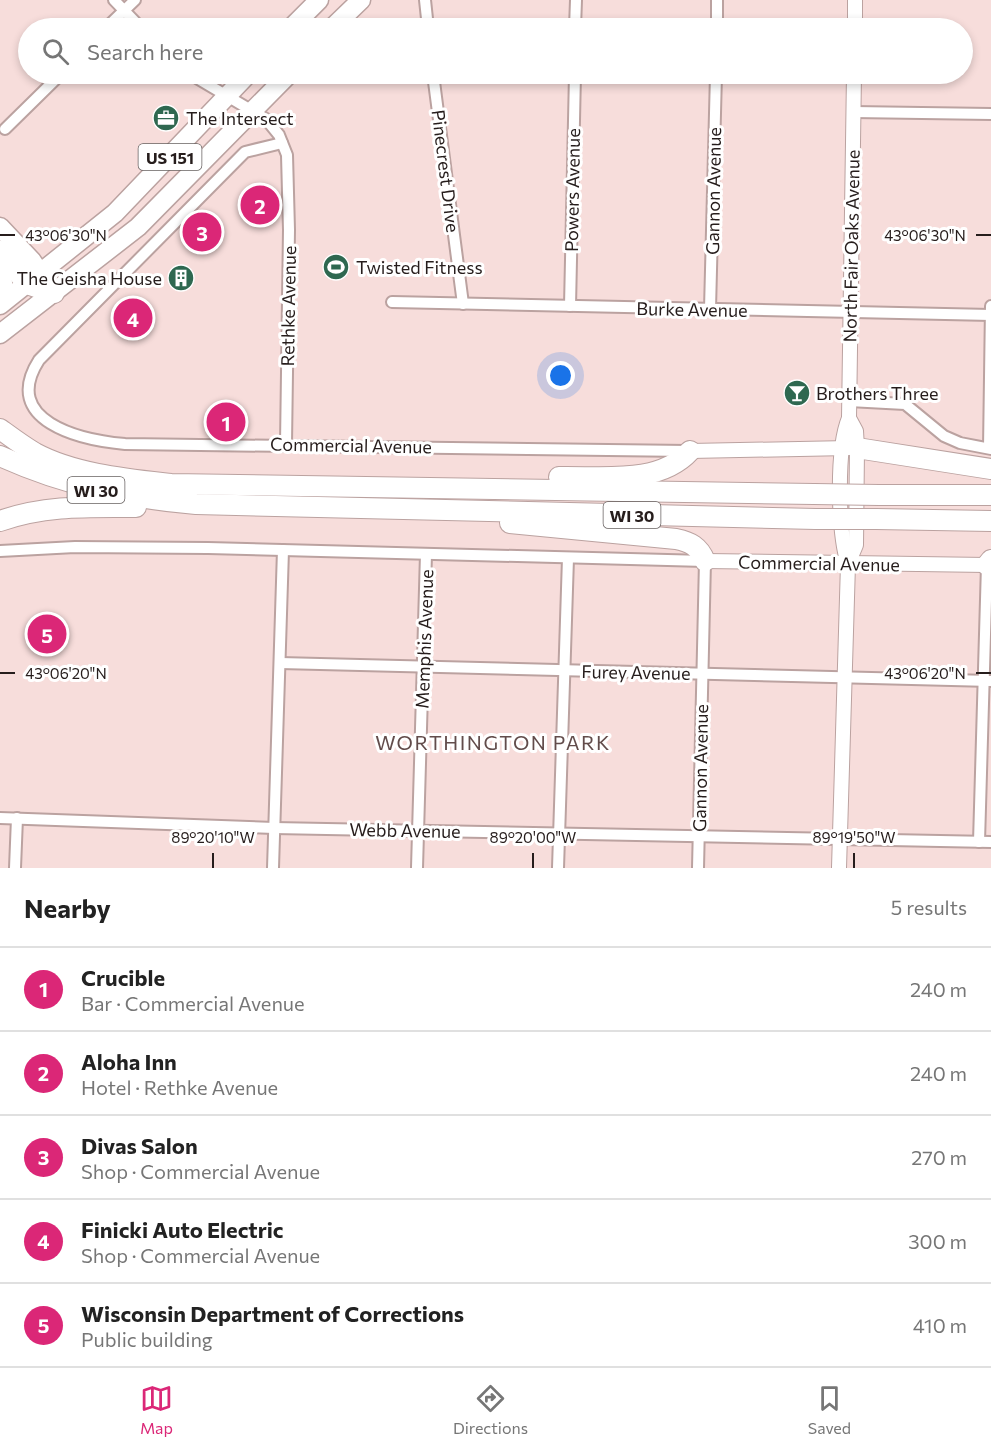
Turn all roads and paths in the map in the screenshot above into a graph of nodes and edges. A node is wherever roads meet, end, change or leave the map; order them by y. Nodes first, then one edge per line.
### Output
1 (114, 0) edge
2 (135, 0) edge
3 (319, 0) edge
4 (361, 0) edge
5 (424, 0) edge
6 (576, 0) edge
7 (717, 0) edge
8 (855, 0) edge
9 (124, 11) junction
10 (117, 18) edge
11 (131, 18) edge
12 (301, 18) edge
13 (342, 18) edge
14 (427, 18) edge
15 (575, 18) edge
16 (717, 18) edge
17 (855, 18) edge
18 (50, 84) edge
19 (208, 84) edge
20 (238, 84) edge
21 (279, 84) edge
22 (434, 84) edge
23 (574, 84) edge
24 (716, 84) edge
25 (854, 84) edge
26 (228, 95) junction
27 (253, 110) junction
28 (853, 112) junction
29 (991, 114) edge
30 (5, 129) dead end
31 (282, 143) junction
32 (0, 227) edge
33 (0, 251) edge
34 (0, 272) edge
35 (33, 279) junction
36 (54, 293) junction
37 (0, 301) edge
38 (392, 302) dead end
39 (463, 304) junction
40 (0, 305) edge
41 (570, 306) junction
42 (991, 306) edge
43 (710, 309) junction
44 (850, 312) junction
45 (991, 315) edge
46 (0, 334) edge
47 (849, 401) junction
48 (0, 429) edge
49 (0, 437) edge
50 (286, 444) junction
51 (849, 448) junction
52 (990, 449) edge
53 (690, 451) junction
54 (35, 453) junction
55 (0, 456) edge
56 (991, 469) edge
57 (295, 487) junction
58 (991, 495) edge
59 (196, 504) junction
60 (449, 510) junction
61 (0, 521) edge
62 (991, 521) edge
63 (283, 550) junction
64 (0, 551) edge
65 (426, 554) junction
66 (568, 558) junction
67 (705, 561) junction
68 (848, 564) junction
69 (990, 564) edge
70 (280, 663) junction
71 (423, 666) junction
72 (565, 670) junction
73 (702, 673) junction
74 (845, 677) junction
75 (987, 680) edge
76 (0, 818) edge
77 (17, 818) junction
78 (274, 828) junction
79 (418, 830) junction
80 (559, 832) junction
81 (698, 835) junction
82 (840, 838) junction
83 (979, 842) junction
84 (991, 842) edge
85 (15, 868) edge
86 (273, 868) edge
87 (417, 868) edge
88 (558, 868) edge
89 (698, 868) edge
90 (839, 868) edge

1 - 9 street
2 - 9 street
3 - 12 main road
4 - 13 main road
5 - 14 street
6 - 15 street
7 - 16 street
8 - 17 street
9 - 10 street
9 - 11 street
18 - 30 street
19 - 26 street, Rethke Avenue
20 - 26 main road, US 151
21 - 27 main road, US 151
22 - 39 street, Pinecrest Drive
23 - 41 street, Powers Avenue
24 - 43 street, Gannon Avenue
25 - 28 street, North Fair Oaks Avenue
26 - 27 street, Rethke Avenue
26 - 35 main road, US 151
27 - 31 street, Rethke Avenue
27 - 36 main road, US 151
28 - 29 street
28 - 44 street, North Fair Oaks Avenue
31 - 50 street, Rethke Avenue
31 - 50 street, Commercial Avenue
32 - 35 main road
33 - 35 highway
34 - 37 highway
35 - 36 highway
35 - 40 main road, US 151
36 - 46 main road, US 151
38 - 39 street, Burke Avenue
39 - 41 street, Burke Avenue
41 - 43 street, Burke Avenue
42 - 45 street
43 - 44 street, Burke Avenue
44 - 45 street, Burke Avenue
44 - 47 street, North Fair Oaks Avenue
45 - 52 street
47 - 51 street, North Fair Oaks Avenue
47 - 52 street
48 - 54 highway
49 - 54 main road, WI 30
50 - 53 street, Commercial Avenue
51 - 53 street, Commercial Avenue
51 - 56 highway
51 - 68 street, North Fair Oaks Avenue
53 - 57 highway
54 - 57 highway, WI 30
55 - 59 highway, WI 30
57 - 58 highway, WI 30, bridge
59 - 60 highway, WI 30
59 - 61 highway
60 - 62 highway, WI 30, bridge
60 - 67 highway
63 - 64 street, Commercial Avenue
63 - 65 street, Commercial Avenue
63 - 70 street
65 - 66 street, Commercial Avenue
65 - 71 street, Memphis Avenue
66 - 67 street, Commercial Avenue
66 - 72 street
67 - 68 street, Commercial Avenue
67 - 73 street, Gannon Avenue
68 - 69 street, Commercial Avenue
68 - 74 street, North Fair Oaks Avenue
69 - 75 street
70 - 71 street, Furey Avenue
70 - 78 street
71 - 72 street, Furey Avenue
71 - 79 street, Memphis Avenue
72 - 73 street, Furey Avenue
72 - 80 street
73 - 74 street, Furey Avenue
73 - 81 street, Gannon Avenue
74 - 75 street, Furey Avenue
74 - 82 street, North Fair Oaks Avenue
75 - 83 street
76 - 77 street, Webb Avenue
77 - 78 street, Webb Avenue
77 - 85 street
78 - 79 street, Webb Avenue
78 - 86 street
79 - 80 street, Webb Avenue
79 - 87 street, Memphis Avenue
80 - 81 street, Webb Avenue
80 - 88 street
81 - 82 street, Webb Avenue
81 - 89 street, Gannon Avenue
82 - 83 street, Webb Avenue
82 - 90 street, North Fair Oaks Avenue
83 - 84 street, Webb Avenue

